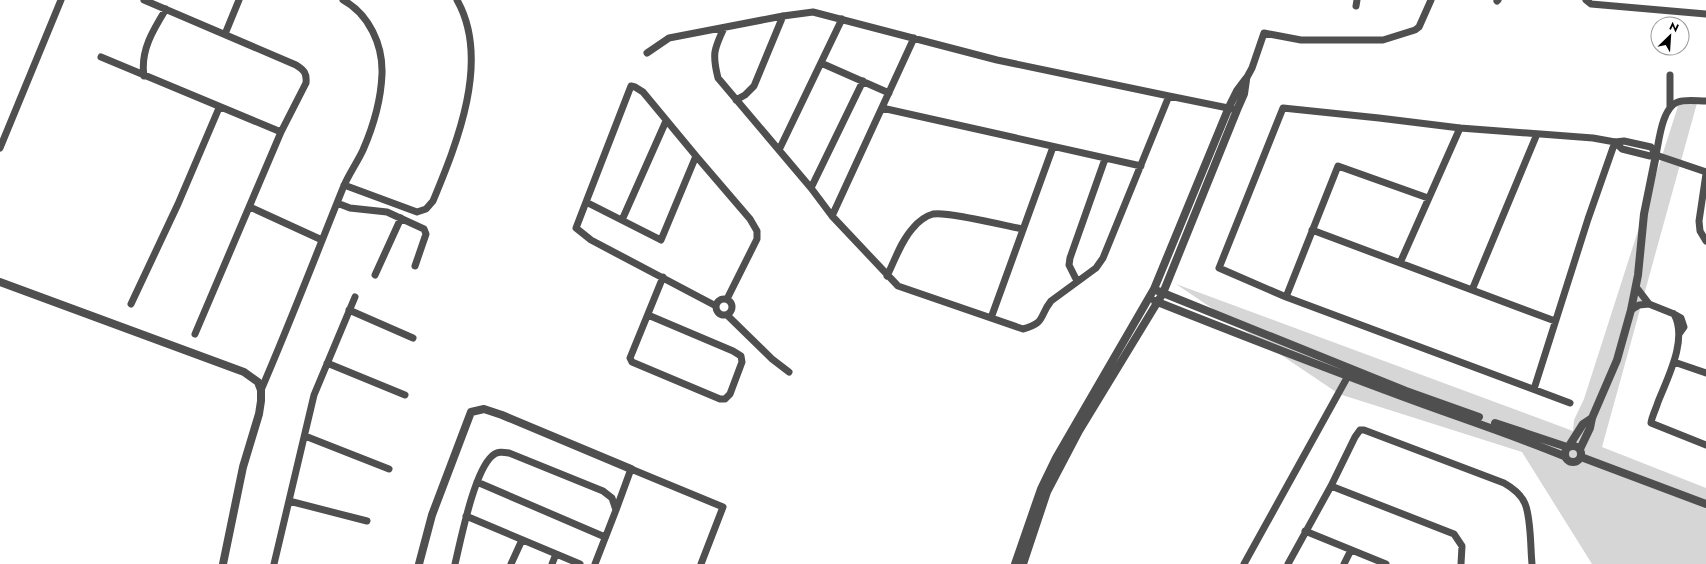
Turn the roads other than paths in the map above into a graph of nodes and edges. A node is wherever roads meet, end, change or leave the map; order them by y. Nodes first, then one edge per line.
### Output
1 (61, 0) edge
2 (144, 0) edge
3 (239, 0) edge
4 (343, 0) edge
5 (457, 0) edge
6 (1431, 0) edge
7 (1586, 0) edge
8 (166, 9) junction
9 (1706, 14) edge
10 (784, 16) junction
11 (842, 19) junction
12 (724, 28) junction
13 (224, 34) junction
14 (914, 38) junction
15 (647, 53) dead end
16 (101, 57) dead end
17 (821, 63) junction
18 (1670, 75) dead end
19 (144, 76) junction
20 (1246, 79) junction
21 (863, 82) junction
22 (889, 93) junction
23 (1169, 96) junction
24 (736, 100) junction
25 (1706, 101) edge
26 (1229, 107) junction
27 (1670, 107) junction
28 (219, 108) junction
29 (882, 108) junction
30 (1237, 110) junction
31 (666, 121) junction
32 (1460, 128) junction
33 (281, 132) junction
34 (1537, 134) junction
35 (1615, 142) junction
36 (1053, 147) junction
37 (0, 148) edge
38 (779, 150) junction
39 (1656, 155) junction
40 (696, 156) junction
41 (1105, 159) junction
42 (1141, 166) junction
43 (1706, 173) edge
44 (344, 185) junction
45 (811, 188) junction
46 (1428, 198) junction
47 (586, 202) junction
48 (337, 203) junction
49 (250, 207) junction
50 (832, 216) junction
51 (401, 218) junction
52 (622, 220) junction
53 (1023, 229) junction
54 (1312, 230) junction
55 (322, 240) junction
56 (1706, 241) edge
57 (1400, 263) junction
58 (415, 266) dead end
59 (375, 275) dead end
60 (887, 276) junction
61 (663, 277) junction
62 (0, 282) edge
63 (1077, 282) junction
64 (1636, 287) junction
65 (1154, 289) junction
66 (1472, 290) junction
67 (1163, 293) junction
68 (355, 297) dead end
69 (1286, 297) junction
70 (1148, 298) junction
71 (727, 299) junction
72 (1158, 302) junction
73 (131, 304) dead end
74 (1650, 304) junction
75 (716, 306) junction
76 (349, 310) junction
77 (1631, 310) junction
78 (648, 315) junction
79 (727, 315) junction
80 (991, 318) junction
81 (1555, 321) junction
82 (195, 334) dead end
83 (413, 338) dead end
84 (1674, 362) junction
85 (327, 363) junction
86 (788, 372) dead end
87 (1706, 373) edge
88 (1348, 376) junction
89 (1534, 389) junction
90 (261, 390) junction
91 (405, 395) dead end
92 (1570, 403) dead end
93 (1592, 418) junction
94 (305, 436) junction
95 (1706, 445) edge
96 (1567, 450) junction
97 (1580, 453) junction
98 (389, 469) dead end
99 (631, 469) junction
100 (477, 482) junction
101 (1331, 486) junction
102 (289, 501) junction
103 (1706, 504) edge
104 (616, 510) junction
105 (466, 516) junction
106 (367, 522) dead end
107 (1305, 531) junction
108 (606, 537) junction
109 (522, 540) junction
110 (1351, 550) junction
111 (556, 554) junction
112 (223, 564) edge
113 (274, 564) edge
114 (419, 564) edge
115 (455, 564) edge
116 (511, 564) edge
117 (552, 564) edge
118 (580, 564) edge
119 (595, 564) edge
120 (701, 564) edge
121 (1015, 564) edge
122 (1022, 564) edge
123 (1244, 564) edge
124 (1288, 564) edge
125 (1344, 564) edge
126 (1386, 564) edge
127 (1461, 564) edge
128 (1532, 564) edge

1 - 37 street
2 - 8 street
3 - 13 street
4 - 44 street
5 - 44 street
6 - 20 street
7 - 9 street
8 - 13 street
8 - 19 street
10 - 11 street
10 - 12 street
10 - 24 street
11 - 14 street
11 - 17 street
12 - 15 street
12 - 24 street
13 - 33 street
14 - 22 street
14 - 23 street
16 - 19 street
17 - 21 street
17 - 38 street
18 - 27 street
19 - 28 street
20 - 26 street
20 - 30 street
21 - 22 street
21 - 45 street
22 - 29 street
23 - 26 street
23 - 42 street
24 - 38 street
25 - 27 street
26 - 30 street
26 - 65 street
27 - 39 street
28 - 33 street
28 - 73 street
29 - 36 street
29 - 50 street
30 - 67 street
31 - 40 street
31 - 47 street
31 - 52 street
32 - 34 street
32 - 46 street
32 - 69 street
33 - 49 street
34 - 35 street
34 - 66 street
35 - 39 street
35 - 81 street
36 - 41 street
36 - 53 street
38 - 45 street
39 - 43 street
39 - 64 street
40 - 52 street
40 - 71 street
41 - 42 street
41 - 63 street
42 - 63 street
43 - 56 street
44 - 48 street
45 - 50 street
46 - 54 street
46 - 57 street
47 - 52 street
47 - 61 street
48 - 51 street
48 - 55 street
49 - 55 street
49 - 82 street
50 - 60 street
51 - 58 street
51 - 59 street
53 - 60 street
53 - 80 street
54 - 57 street
54 - 69 street
55 - 90 street
57 - 66 street
60 - 80 street
61 - 75 street
61 - 78 street
62 - 90 street
63 - 80 street
64 - 74 street
64 - 77 street
65 - 67 street
65 - 70 street
66 - 81 street
67 - 72 street
67 - 96 street
68 - 76 street
69 - 89 street
70 - 72 street
70 - 121 street
71 - 75 street
71 - 79 street
72 - 88 street
72 - 122 street
74 - 77 street
74 - 84 street
75 - 79 street
76 - 83 street
76 - 85 street
77 - 93 street
78 - 78 street
79 - 86 street
81 - 89 street
84 - 87 street
84 - 95 street
85 - 91 street
85 - 94 street
88 - 96 street
88 - 123 street
89 - 92 street
90 - 112 street
93 - 96 street
93 - 97 street
94 - 98 street
94 - 102 street
96 - 97 street
96 - 97 street
97 - 103 street
99 - 104 street
99 - 114 street
99 - 120 street
100 - 104 street
100 - 105 street
100 - 108 street
101 - 107 street
101 - 127 street
101 - 128 street
102 - 106 street
102 - 113 street
104 - 108 street
105 - 109 street
105 - 115 street
107 - 110 street
107 - 124 street
108 - 119 street
109 - 111 street
109 - 116 street
110 - 125 street
110 - 126 street
111 - 117 street
111 - 118 street

